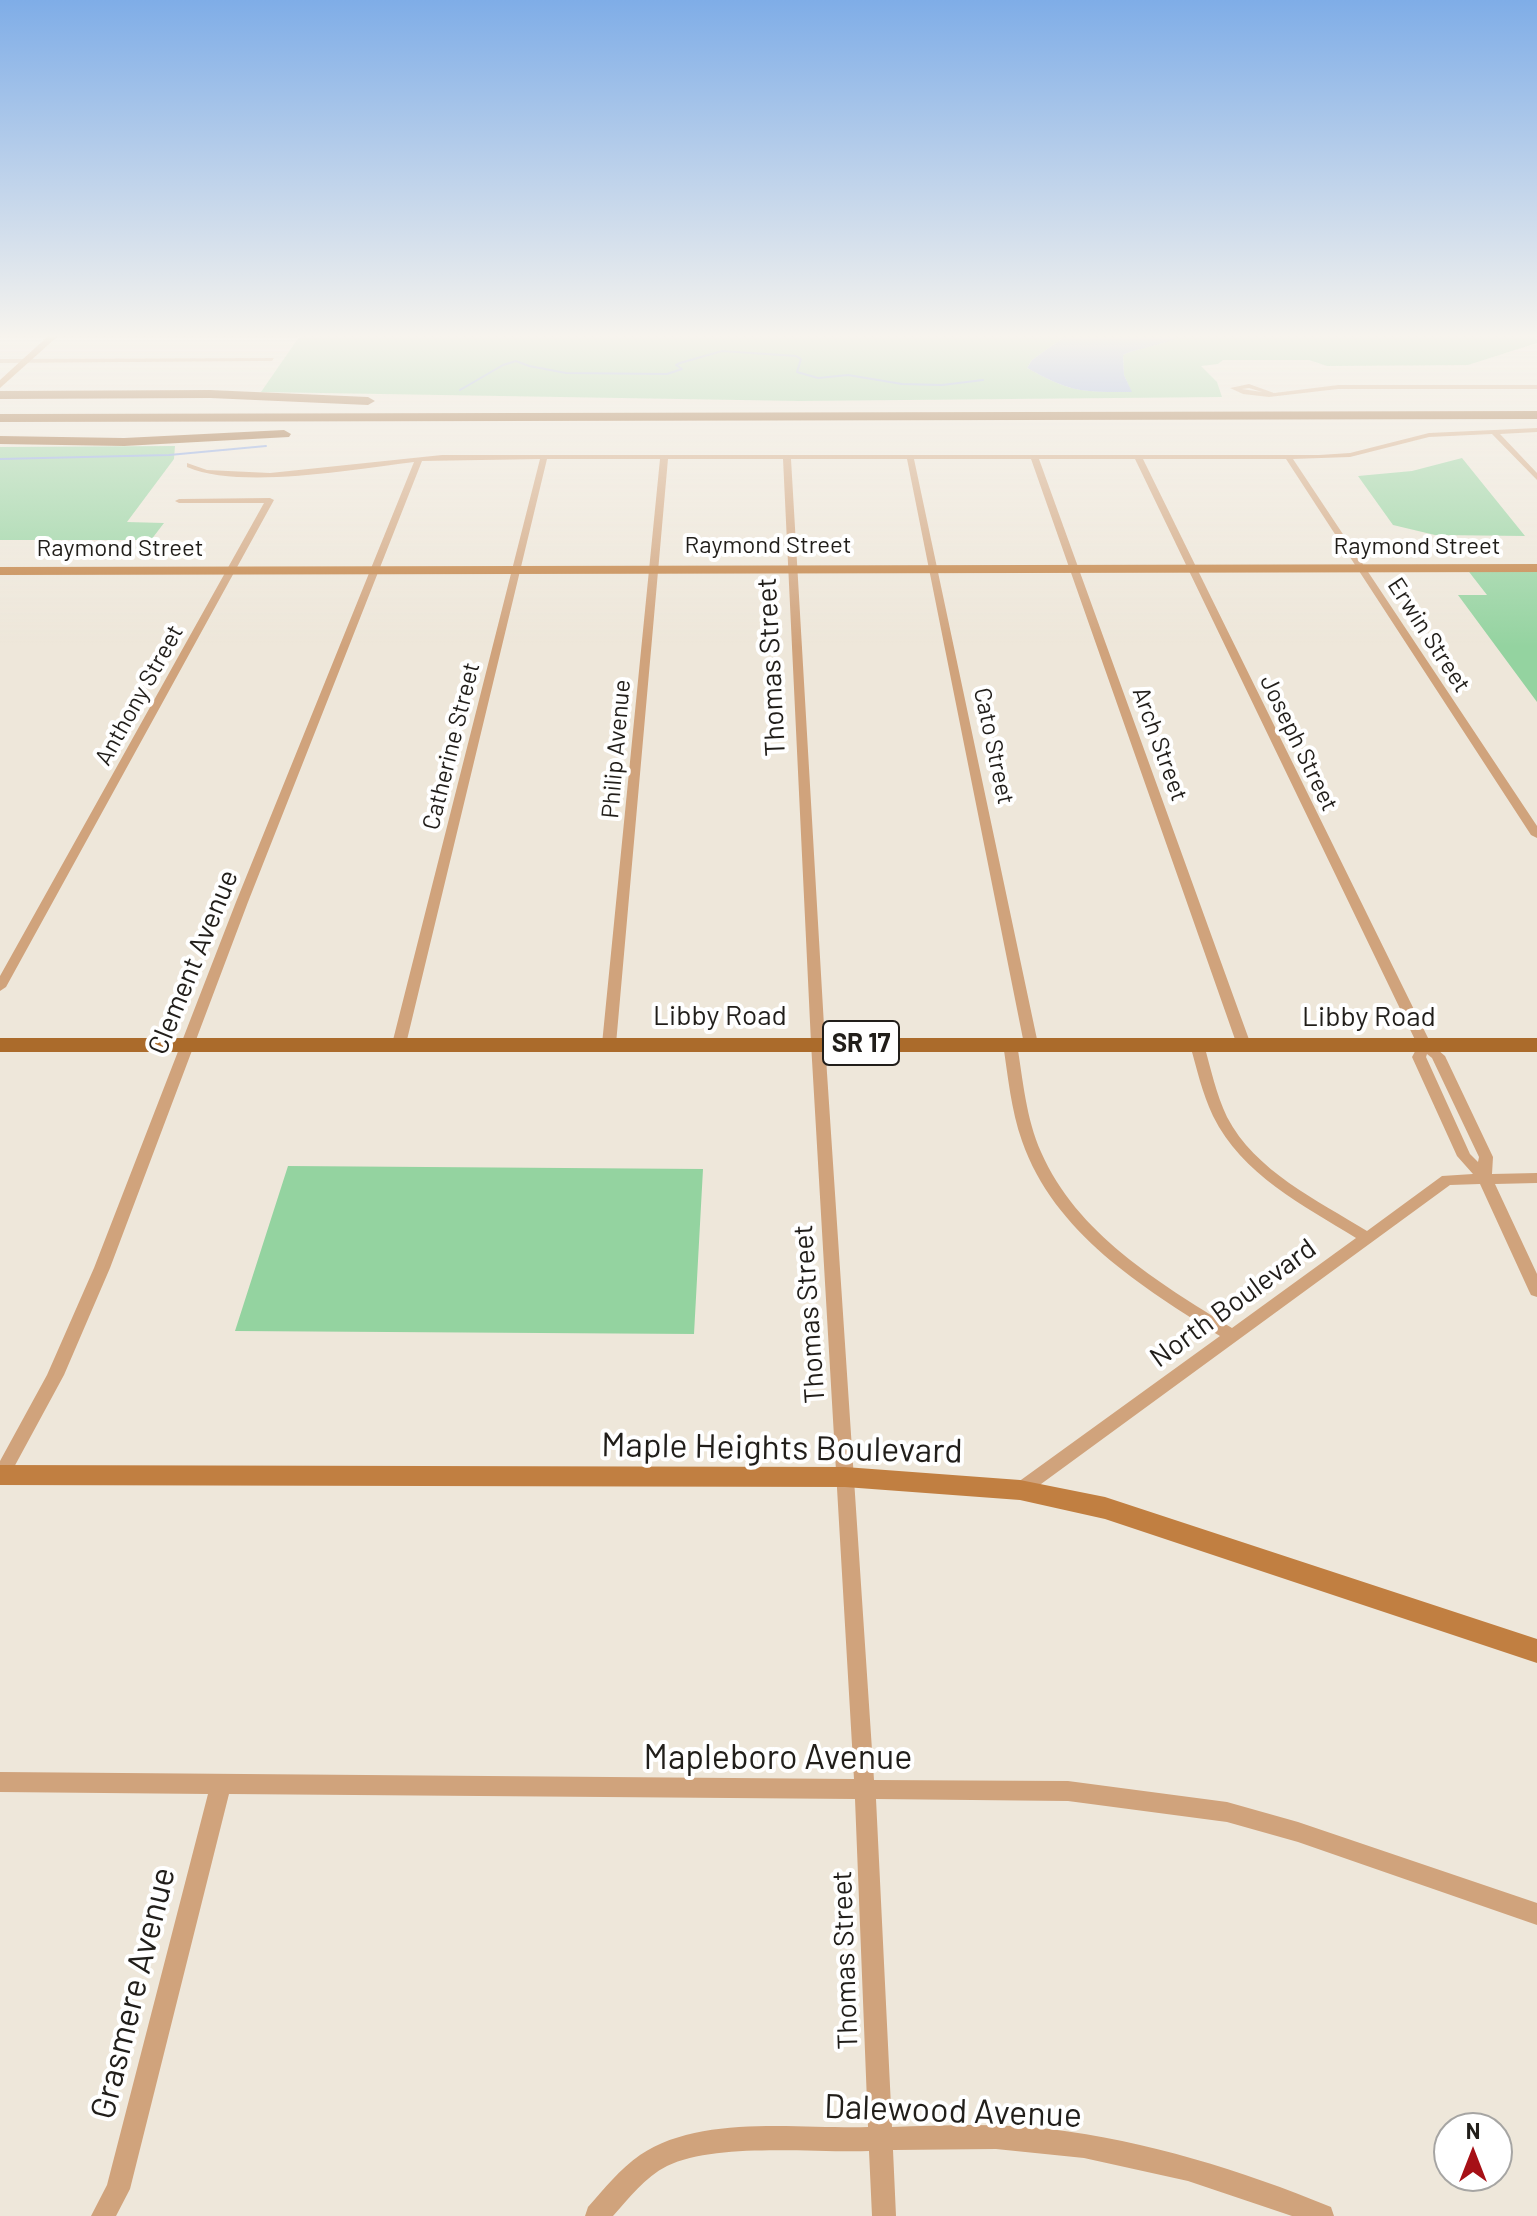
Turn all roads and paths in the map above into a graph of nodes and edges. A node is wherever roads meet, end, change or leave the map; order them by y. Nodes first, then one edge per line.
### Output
1 (31, 440) edge
2 (173, 440) edge
3 (1408, 440) edge
4 (1502, 440) edge
5 (544, 457) junction
6 (664, 457) junction
7 (787, 457) junction
8 (910, 457) junction
9 (1034, 457) junction
10 (1138, 457) junction
11 (1288, 457) junction
12 (419, 460) junction
13 (190, 465) dead end
14 (1537, 477) edge
15 (179, 501) dead end
16 (653, 567) junction
17 (792, 567) junction
18 (933, 567) junction
19 (1073, 567) junction
20 (1191, 567) junction
21 (515, 568) junction
22 (1360, 568) junction
23 (1537, 568) edge
24 (232, 569) junction
25 (376, 569) junction
26 (0, 571) edge
27 (1537, 835) edge
28 (0, 987) edge
29 (818, 1043) junction
30 (399, 1044) junction
31 (609, 1044) junction
32 (1020, 1044) junction
33 (0, 1045) edge
34 (185, 1045) junction
35 (1197, 1045) junction
36 (1244, 1045) junction
37 (1537, 1045) edge
38 (1425, 1046) junction
39 (1484, 1177) junction
40 (1537, 1178) edge
41 (1367, 1238) junction
42 (1537, 1291) edge
43 (1232, 1336) junction
44 (0, 1475) edge
45 (845, 1477) junction
46 (1020, 1490) junction
47 (1537, 1651) edge
48 (0, 1782) edge
49 (221, 1784) junction
50 (865, 1791) junction
51 (1537, 1914) edge
52 (879, 2140) junction
53 (103, 2216) edge
54 (597, 2216) edge
55 (884, 2216) edge
56 (1322, 2216) edge

1 - 2 highway
3 - 11 street
4 - 14 street
5 - 6 street
5 - 12 street
5 - 21 street, Catherine Street
6 - 7 street
6 - 16 street, Philip Avenue
7 - 8 street
7 - 17 street, Thomas Street
8 - 9 street
8 - 18 street, Cato Street
9 - 10 street
9 - 19 street, Arch Street
10 - 11 street
10 - 20 street, Joseph Street
11 - 22 street, Erwin Street
12 - 13 street
12 - 25 street, Clement Avenue
15 - 24 street, Anthony Street
16 - 17 street, Raymond Street
16 - 21 street, Raymond Street
16 - 31 street, Philip Avenue
17 - 18 street, Raymond Street
17 - 29 street, Thomas Street
18 - 19 street, Raymond Street
18 - 32 street, Cato Street
19 - 20 street, Raymond Street
19 - 36 street, Arch Street
20 - 22 street, Raymond Street
20 - 38 street, Joseph Street
21 - 25 street, Raymond Street
21 - 30 street, Catherine Street
22 - 23 street, Raymond Street
22 - 27 street, Erwin Street
24 - 25 street, Raymond Street
24 - 26 street, Raymond Street
24 - 28 street, Anthony Street
25 - 34 street, Clement Avenue
29 - 31 main road, Libby Road / SR 17
29 - 32 main road, Libby Road / SR 17
29 - 45 street, Thomas Street
30 - 31 main road, Libby Road / SR 17
30 - 34 main road, Libby Road / SR 17
32 - 35 main road, Libby Road / SR 17
32 - 43 street, Cato Street
33 - 34 main road, Libby Road / SR 17
34 - 44 street, Clement Avenue
35 - 36 main road, Libby Road / SR 17
35 - 41 street
36 - 38 main road, Libby Road / SR 17
37 - 38 main road, Libby Road / SR 17
38 - 39 street, Joseph Street
39 - 40 street, North Boulevard
39 - 41 street, North Boulevard
39 - 42 street
41 - 43 street, North Boulevard
43 - 46 street, North Boulevard
44 - 45 street, Maple Heights Boulevard
45 - 46 street, Maple Heights Boulevard
45 - 50 street, Thomas Street
46 - 47 street, Maple Heights Boulevard
48 - 49 street, Mapleboro Avenue
49 - 50 street, Mapleboro Avenue
49 - 53 street, Grasmere Avenue
50 - 51 street, Mapleboro Avenue
50 - 52 street, Thomas Street
52 - 54 street, Dalewood Avenue
52 - 55 street, Thomas Street
52 - 56 street, Dalewood Avenue

